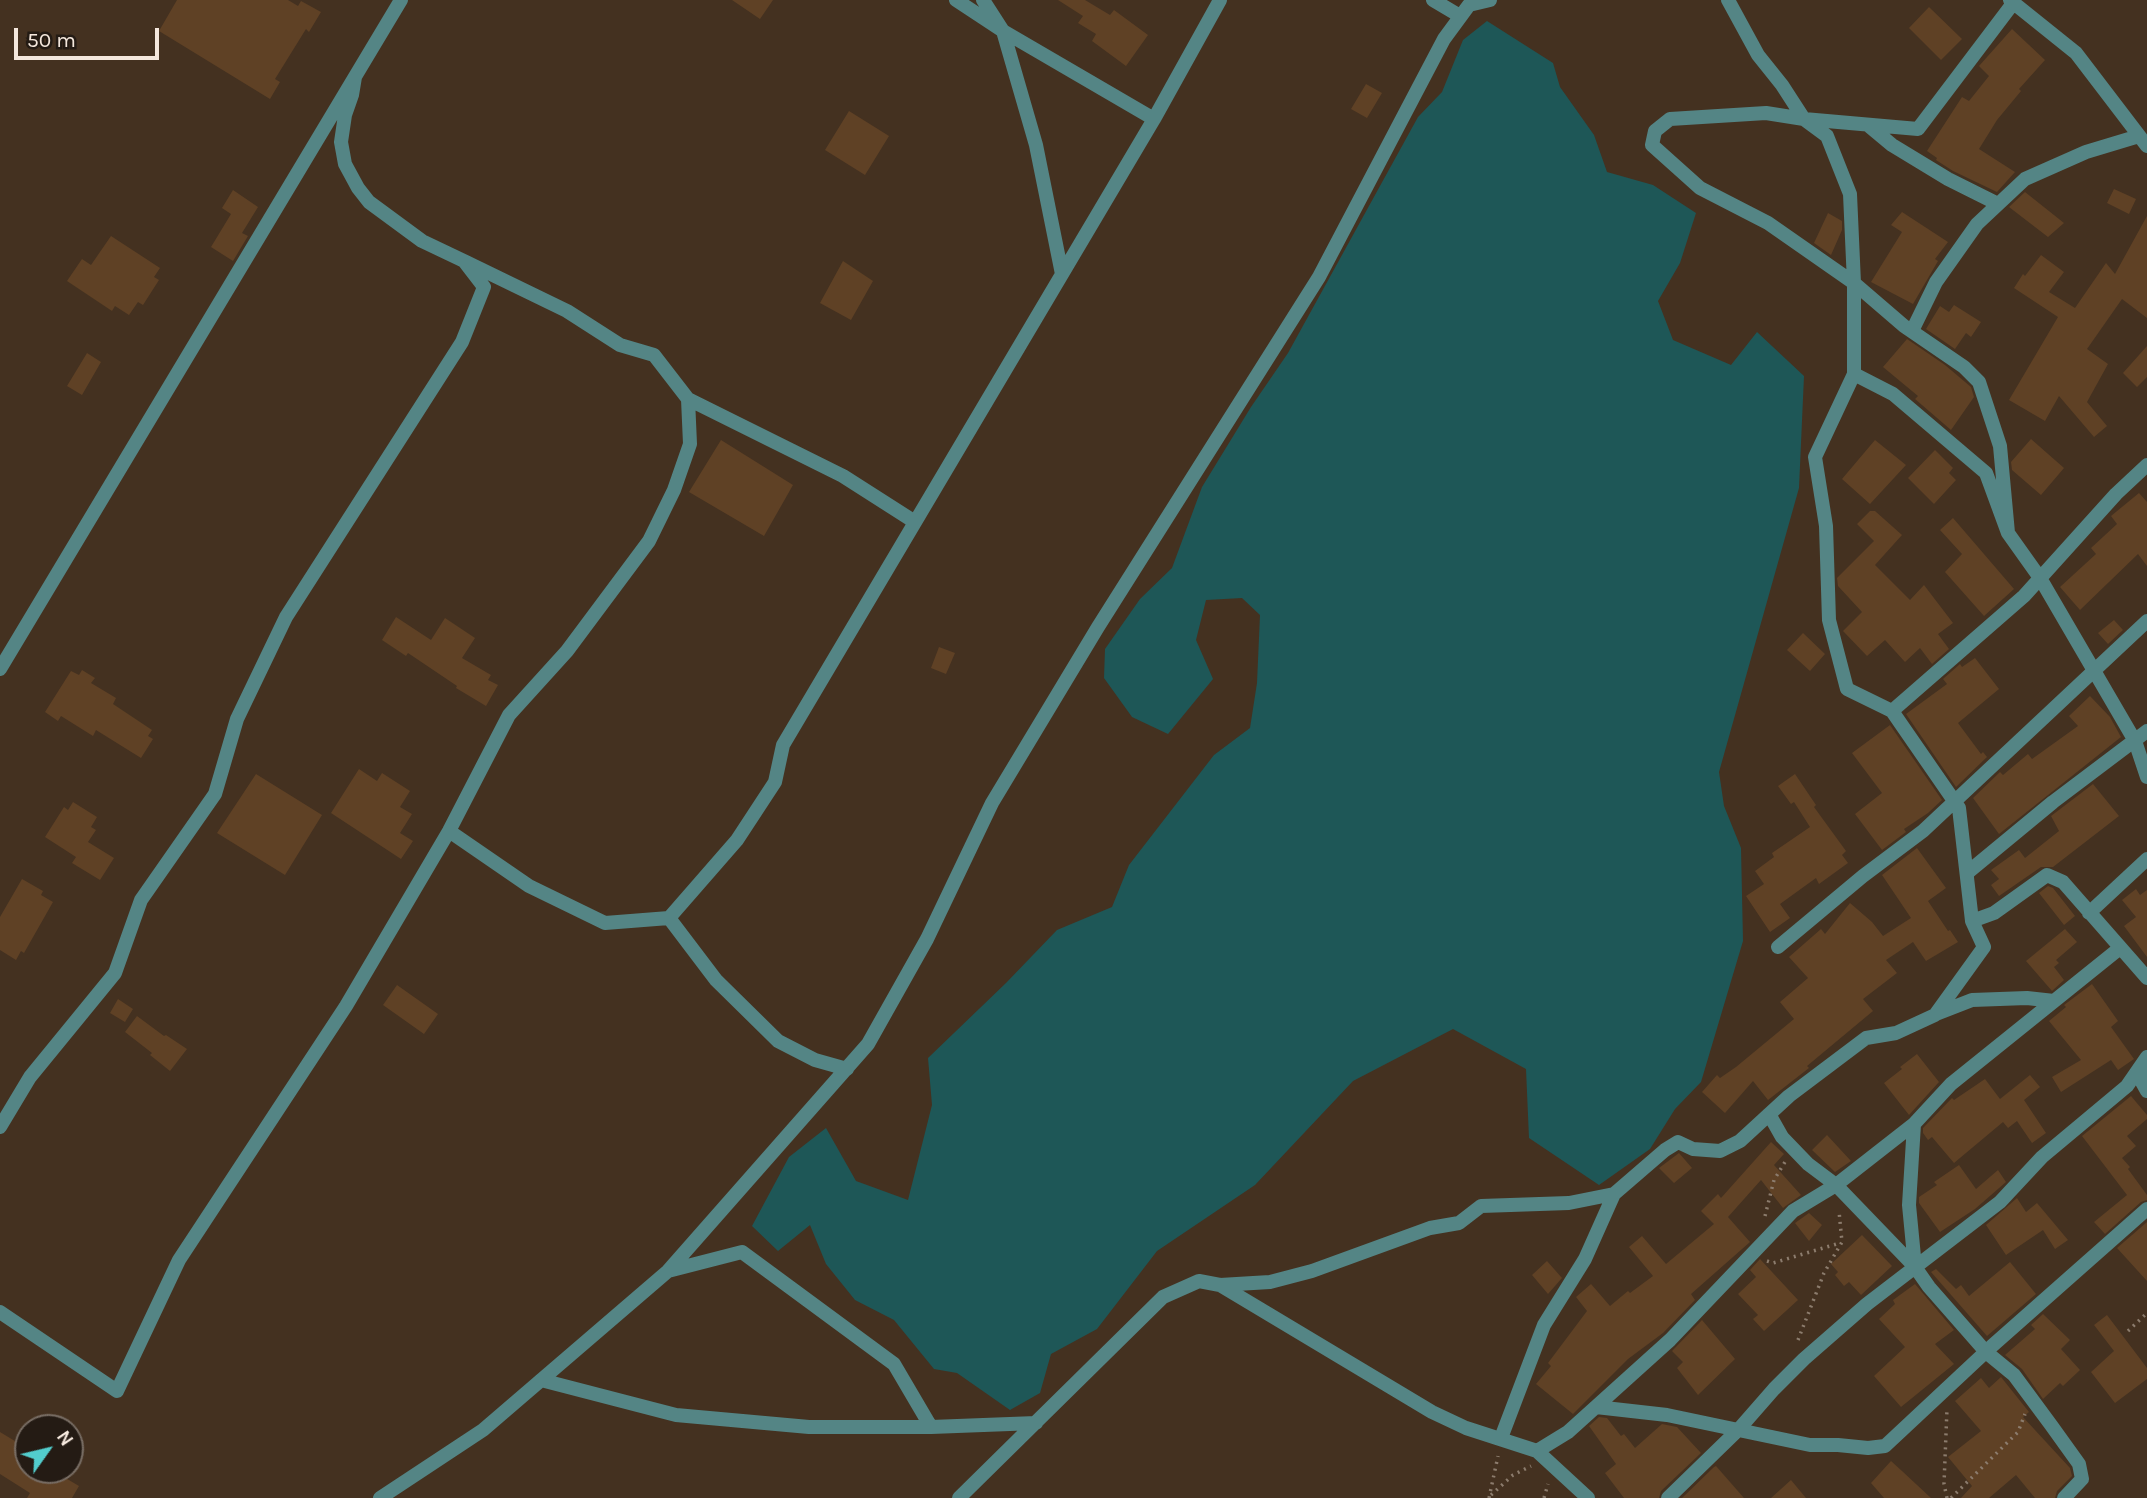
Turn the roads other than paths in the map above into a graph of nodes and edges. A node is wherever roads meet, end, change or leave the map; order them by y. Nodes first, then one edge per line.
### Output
1 (401, 0) edge
2 (956, 0) edge
3 (983, 0) edge
4 (1220, 0) edge
5 (1433, 0) edge
6 (1490, 0) edge
7 (1728, 0) edge
8 (2012, 1) edge
9 (1460, 16) junction
10 (1003, 31) junction
11 (355, 77) junction
12 (1154, 119) junction
13 (1804, 119) junction
14 (1868, 124) junction
15 (2143, 141) edge
16 (1998, 204) junction
17 (464, 261) junction
18 (1062, 274) junction
19 (1854, 283) junction
20 (1912, 331) junction
21 (1854, 374) junction
22 (688, 399) junction
23 (2147, 465) edge
24 (915, 522) junction
25 (2008, 533) junction
26 (2040, 578) junction
27 (2147, 621) edge
28 (0, 669) edge
29 (2094, 671) junction
30 (1892, 711) junction
31 (2147, 731) edge
32 (2135, 741) junction
33 (2147, 777) edge
34 (1955, 803) junction
35 (449, 831) junction
36 (2147, 859) edge
37 (1967, 873) junction
38 (2089, 913) junction
39 (668, 918) junction
40 (1972, 921) junction
41 (1778, 947) dead end
42 (2120, 948) junction
43 (2147, 978) edge
44 (2054, 1001) junction
45 (1935, 1015) junction
46 (2147, 1057) edge
47 (2147, 1068) edge
48 (847, 1069) junction
49 (2147, 1091) edge
50 (1769, 1114) junction
51 (1914, 1124) junction
52 (0, 1127) edge
53 (1836, 1185) junction
54 (1614, 1194) junction
55 (2147, 1209) edge
56 (1915, 1267) junction
57 (668, 1271) junction
58 (1220, 1285) junction
59 (0, 1312) edge
60 (1986, 1352) junction
61 (541, 1380) junction
62 (1596, 1407) junction
63 (1035, 1423) junction
64 (931, 1427) junction
65 (1739, 1429) junction
66 (1501, 1438) junction
67 (1541, 1455) junction
68 (380, 1498) edge
69 (959, 1498) edge
70 (1588, 1498) edge
71 (1668, 1498) edge
72 (2064, 1498) edge

1 - 11 street
2 - 10 street
3 - 10 street
4 - 12 street
5 - 9 street
6 - 9 street
7 - 13 street
8 - 14 street
8 - 15 street
9 - 48 street
10 - 12 street
10 - 18 street
11 - 17 street
11 - 28 street
12 - 18 street
13 - 14 street
13 - 19 street
13 - 19 street
14 - 16 street
15 - 16 street
16 - 20 street
17 - 22 street
17 - 52 street
18 - 24 street
19 - 20 street
19 - 21 street
20 - 25 street
21 - 25 street
21 - 30 street
22 - 24 street
22 - 35 street
23 - 26 street
24 - 39 street
25 - 26 street
26 - 29 street
26 - 30 street
27 - 29 street
29 - 32 street
29 - 34 street
30 - 34 street
31 - 32 street
32 - 33 street
32 - 37 street
34 - 37 street
34 - 41 street
35 - 39 street
35 - 59 street
36 - 38 street
37 - 40 street
38 - 40 street
38 - 42 street
39 - 48 street
40 - 45 street
42 - 43 street
42 - 44 street
44 - 45 street
44 - 51 street
45 - 50 street
46 - 56 street
47 - 49 street
48 - 57 street
50 - 53 street
50 - 54 street
51 - 53 street
51 - 56 street
53 - 56 street
53 - 62 street
54 - 58 street
54 - 66 street
55 - 60 street
56 - 60 street
56 - 65 street
57 - 61 street
57 - 64 street
58 - 63 street
58 - 66 street
60 - 65 street
60 - 72 street
61 - 64 street
61 - 68 street
62 - 65 street
62 - 67 street
63 - 64 street
63 - 69 street
65 - 71 street
66 - 67 street
67 - 70 street

